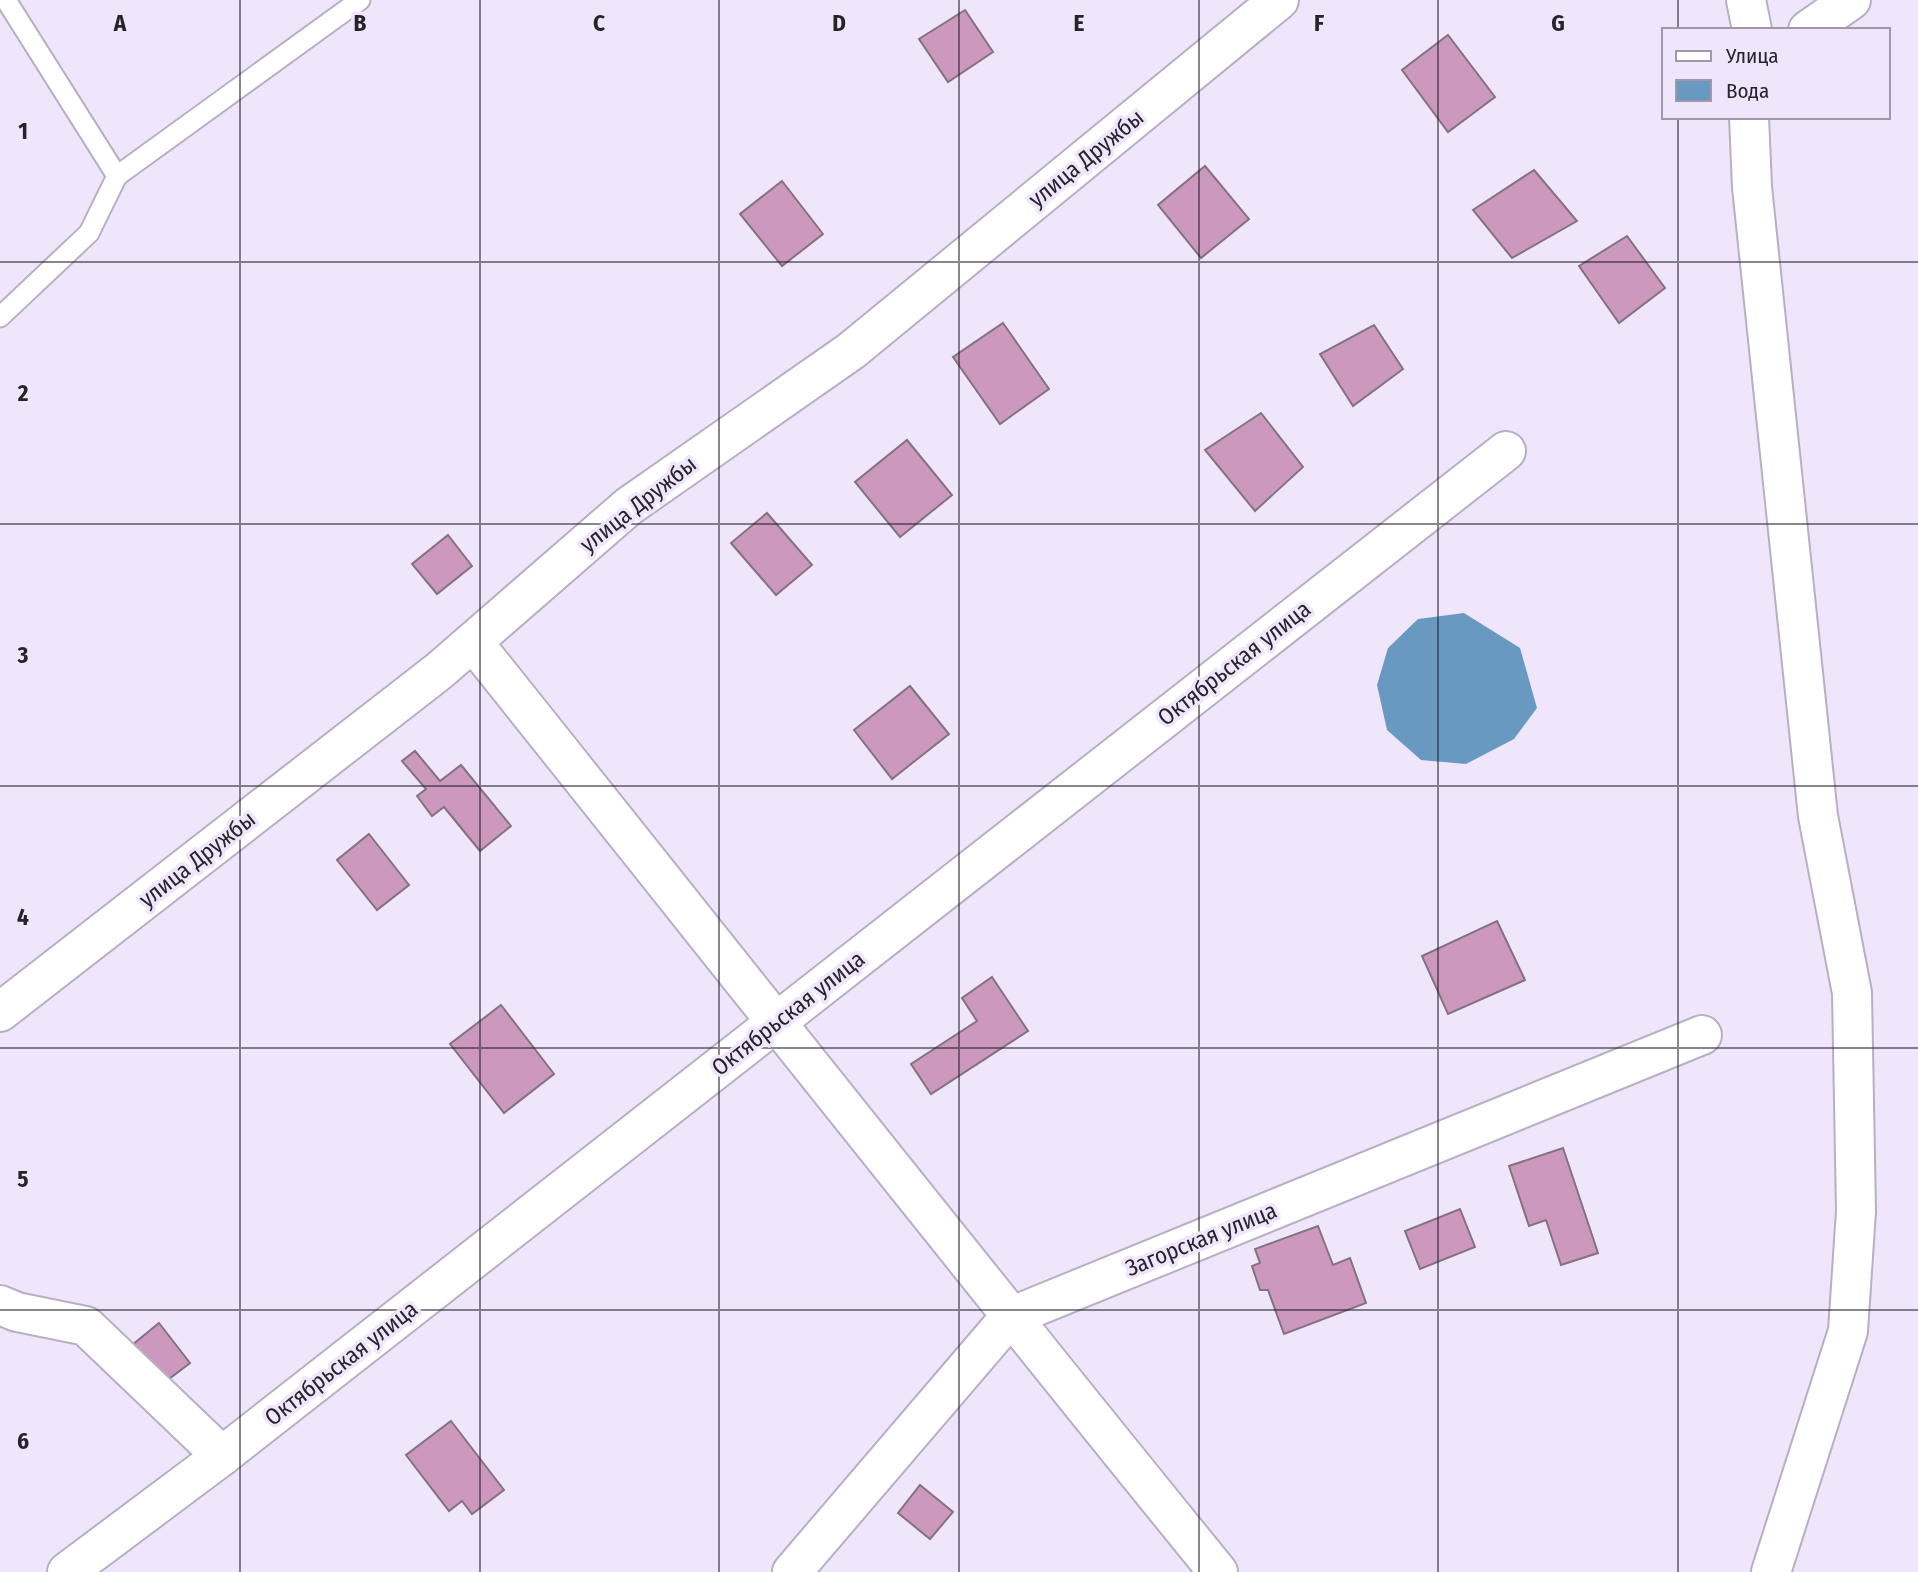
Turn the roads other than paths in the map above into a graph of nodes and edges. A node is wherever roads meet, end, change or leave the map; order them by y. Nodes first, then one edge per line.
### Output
1 (6, 0) edge
2 (360, 0) edge
3 (1279, 0) edge
4 (1745, 0) edge
5 (1851, 0) edge
6 (1752, 28) edge
7 (1811, 28) edge
8 (1749, 119) edge
9 (117, 176) junction
10 (0, 317) edge
11 (1506, 451) dead end
12 (473, 642) junction
13 (0, 1012) edge
14 (777, 1021) junction
15 (1702, 1035) dead end
16 (0, 1306) edge
17 (1010, 1317) junction
18 (222, 1455) junction
19 (67, 1572) edge
20 (792, 1572) edge
21 (1217, 1572) edge
22 (1771, 1572) edge

1 - 9 lane
2 - 9 lane
3 - 12 street, улица Дружбы
4 - 6 street
5 - 7 street
8 - 22 street
9 - 10 lane
11 - 14 street, Октябрьская улица
12 - 13 street, улица Дружбы
12 - 14 street
14 - 17 street
14 - 18 street, Октябрьская улица
15 - 17 street, Загорская улица
16 - 18 street
17 - 20 street, Загорская улица
17 - 21 street
18 - 19 street, Октябрьская улица

